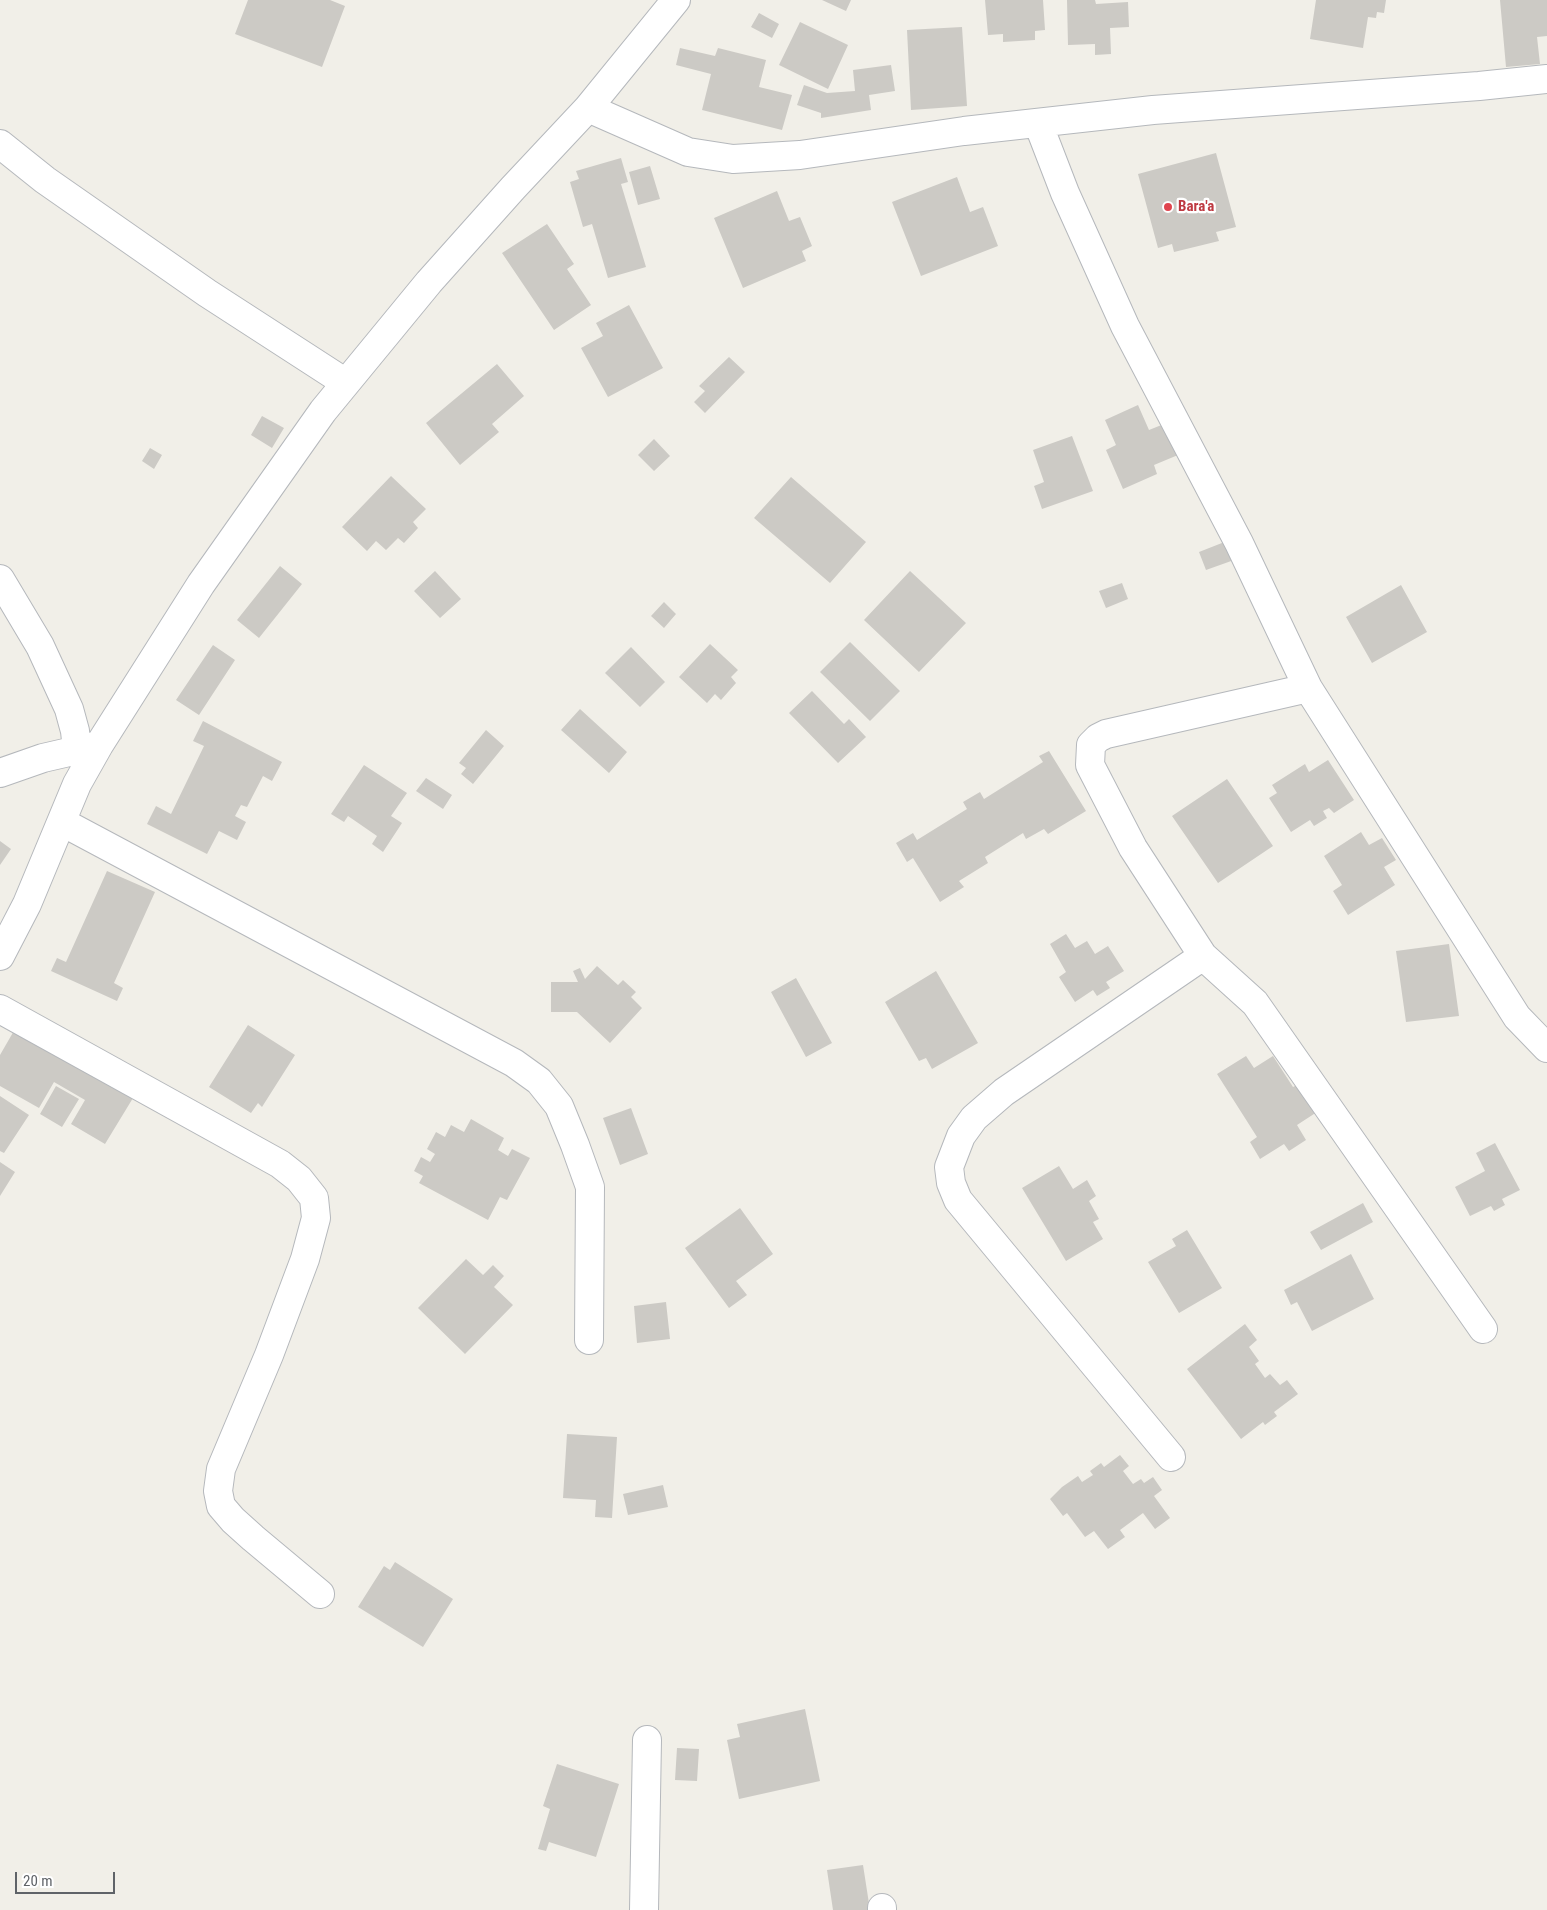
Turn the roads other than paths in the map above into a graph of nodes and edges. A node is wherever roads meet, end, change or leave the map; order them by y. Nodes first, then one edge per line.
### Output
1 (676, 0) edge
2 (1547, 79) edge
3 (588, 108) junction
4 (1038, 123) junction
5 (0, 144) edge
6 (346, 383) junction
7 (0, 579) edge
8 (1308, 688) junction
9 (88, 748) junction
10 (0, 773) edge
11 (62, 822) junction
12 (0, 956) edge
13 (1203, 956) junction
14 (0, 1009) edge
15 (1547, 1048) edge
16 (1483, 1329) dead end
17 (589, 1340) dead end
18 (1172, 1457) dead end
19 (320, 1594) dead end
20 (647, 1740) dead end
21 (644, 1910) edge

1 - 3 street
2 - 4 street
3 - 4 street
3 - 6 street
4 - 8 street
5 - 6 street
6 - 9 street
7 - 9 street
8 - 13 street
8 - 15 street
9 - 10 street
9 - 11 street
11 - 12 street
11 - 17 street
13 - 16 street
13 - 18 street
14 - 19 street
20 - 21 street

